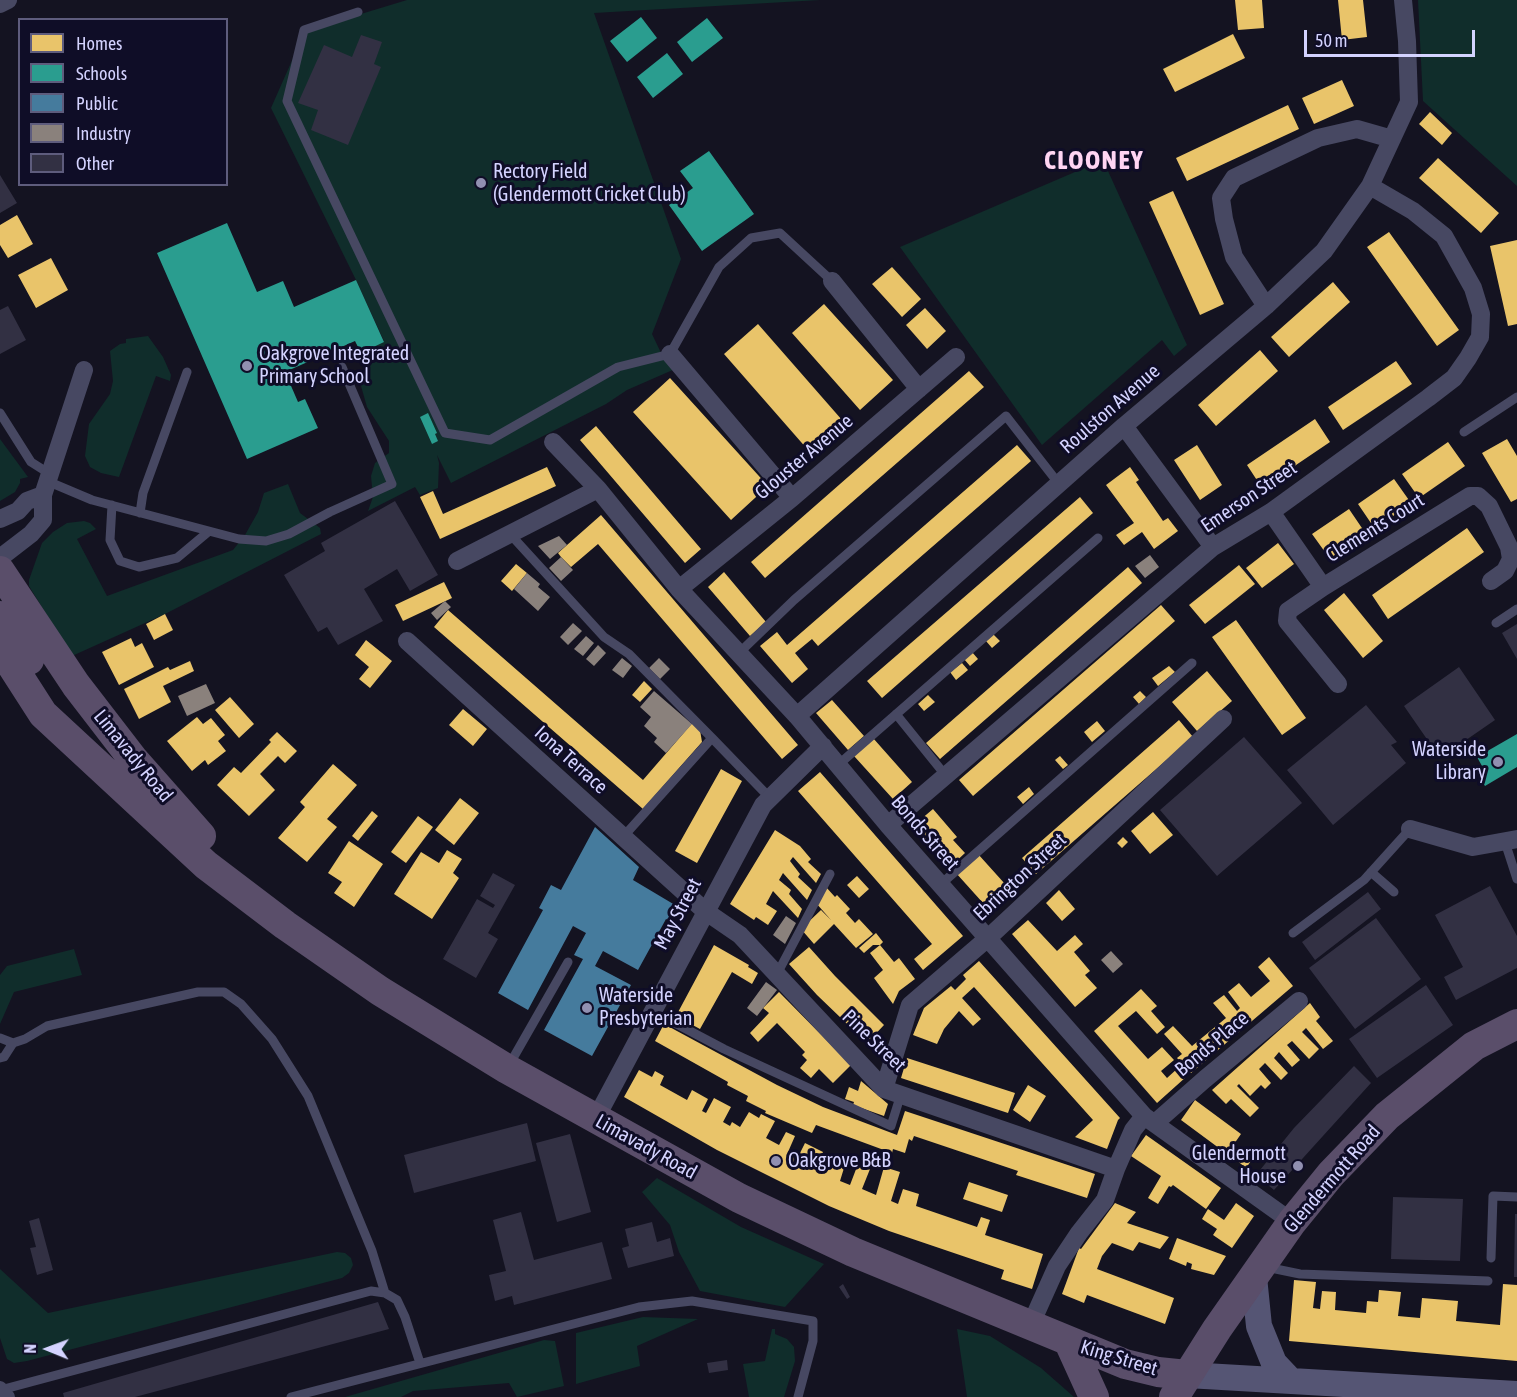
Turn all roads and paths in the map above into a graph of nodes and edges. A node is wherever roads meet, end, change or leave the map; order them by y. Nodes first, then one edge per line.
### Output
1 (8, 0) edge
2 (1403, 0) edge
3 (0, 4) edge
4 (358, 12) dead end
5 (1392, 139) junction
6 (1370, 186) junction
7 (832, 281) joint
8 (1266, 306) junction
9 (670, 354) junction
10 (956, 357) dead end
11 (342, 367) dead end
12 (84, 370) dead end
13 (187, 372) dead end
14 (919, 389) junction
15 (1517, 397) edge
16 (0, 412) edge
17 (1124, 426) junction
18 (1464, 432) dead end
19 (553, 442) dead end
20 (47, 483) junction
21 (1059, 484) junction
22 (598, 489) junction
23 (792, 498) junction
24 (112, 505) junction
25 (1271, 512) junction
26 (140, 513) junction
27 (0, 519) edge
28 (207, 532) junction
29 (510, 534) junction
30 (1098, 538) dead end
31 (1214, 547) junction
32 (0, 558) edge
33 (457, 561) dead end
34 (0, 572) edge
35 (1491, 581) dead end
36 (1323, 587) junction
37 (679, 589) junction
38 (1517, 609) edge
39 (0, 616) edge
40 (1496, 623) dead end
41 (407, 641) dead end
42 (0, 647) edge
43 (739, 653) junction
44 (1192, 663) dead end
45 (1338, 684) dead end
46 (896, 714) junction
47 (797, 716) junction
48 (1223, 719) dead end
49 (712, 738) junction
50 (823, 747) junction
51 (96, 763) junction
52 (838, 765) junction
53 (945, 776) junction
54 (770, 798) junction
55 (888, 825) junction
56 (1410, 829) joint
57 (623, 837) junction
58 (1511, 841) edge
59 (1371, 872) junction
60 (830, 874) dead end
61 (1517, 879) edge
62 (940, 885) junction
63 (1394, 892) dead end
64 (705, 911) junction
65 (285, 925) junction
66 (1293, 933) dead end
67 (988, 938) junction
68 (568, 962) dead end
69 (777, 974) junction
70 (1299, 1001) dead end
71 (652, 1011) junction
72 (1517, 1024) edge
73 (0, 1038) edge
74 (13, 1043) junction
75 (0, 1058) edge
76 (507, 1069) junction
77 (892, 1091) junction
78 (595, 1120) junction
79 (1149, 1120) junction
80 (1116, 1169) junction
81 (1517, 1197) edge
82 (1292, 1222) junction
83 (1491, 1258) dead end
84 (1257, 1272) junction
85 (1488, 1281) dead end
86 (385, 1293) junction
87 (1030, 1324) junction
88 (1069, 1342) junction
89 (420, 1364) junction
90 (1291, 1381) junction
91 (1180, 1386) edge
92 (1341, 1390) edge
93 (3, 1392) edge
94 (1517, 1395) edge
95 (291, 1397) edge
96 (798, 1397) edge
97 (1094, 1397) edge

1 - 3 street
2 - 5 street, Roulston Avenue
4 - 9 lane
5 - 6 street, Roulston Avenue
5 - 8 street
6 - 8 street, Roulston Avenue
6 - 25 street, Emerson Street
7 - 9 lane
7 - 14 street
8 - 17 street, Roulston Avenue
9 - 23 street
10 - 14 street, Glouster Avenue
11 - 28 lane
12 - 20 street
13 - 26 lane
14 - 23 street, Glouster Avenue
15 - 18 lane
16 - 20 lane
17 - 21 street, Roulston Avenue
17 - 31 street
19 - 22 street, Bonds Street
20 - 24 lane
20 - 27 street
20 - 32 street
21 - 43 lane
21 - 47 street, Roulston Avenue
22 - 29 street
22 - 37 street, Bonds Street
23 - 37 street, Glouster Avenue
24 - 26 lane
24 - 28 lane
25 - 31 street, Emerson Street
25 - 36 street
26 - 28 lane
29 - 33 street
29 - 49 lane
30 - 46 lane
31 - 53 street, Emerson Street
34 - 65 highway, Limavady Road
35 - 36 street, Clements Court
36 - 45 street, Clements Court
37 - 43 street, Bonds Street
38 - 40 lane
39 - 51 highway
41 - 57 street, Iona Terrace
42 - 51 highway, Limavady Road
43 - 47 street, Bonds Street
44 - 62 lane
46 - 52 lane
46 - 53 lane
47 - 50 street, Bonds Street
48 - 67 street, Ebrington Street
49 - 54 lane
49 - 57 lane
50 - 52 street, Bonds Street
50 - 54 street, May Street
51 - 65 highway, Limavady Road
52 - 55 street, Bonds Street
53 - 55 street, Emerson Street
54 - 64 street, May Street
55 - 62 street, Bonds Street
56 - 58 street
56 - 59 lane
57 - 64 street, Iona Terrace
58 - 61 lane
59 - 63 lane
59 - 66 lane
60 - 69 lane
62 - 67 street, Bonds Street
64 - 69 street, Pine Street
64 - 71 street, May Street
65 - 76 highway, Limavady Road
67 - 77 street, Ebrington Street
67 - 79 street, Bonds Street
68 - 76 lane
69 - 77 street, Pine Street
70 - 79 street, Bonds Place
71 - 77 lane
71 - 78 street, May Street
72 - 82 highway, Glendermott Road
73 - 74 lane
74 - 75 lane
74 - 86 lane
76 - 78 highway, Limavady Road
77 - 80 street, Pine Street
78 - 87 highway, Limavady Road
79 - 80 street, Bonds Place
79 - 82 street, Bonds Street
80 - 87 street, Bonds Place
81 - 83 lane
82 - 84 highway, Glendermott Road
84 - 85 lane
84 - 90 main road
84 - 91 highway, Glendermott Road
86 - 89 lane
86 - 93 lane
87 - 88 highway, King Street
88 - 91 highway, King Street
88 - 97 highway
89 - 95 lane
89 - 96 lane
90 - 91 main road
90 - 92 main road
92 - 94 main road

